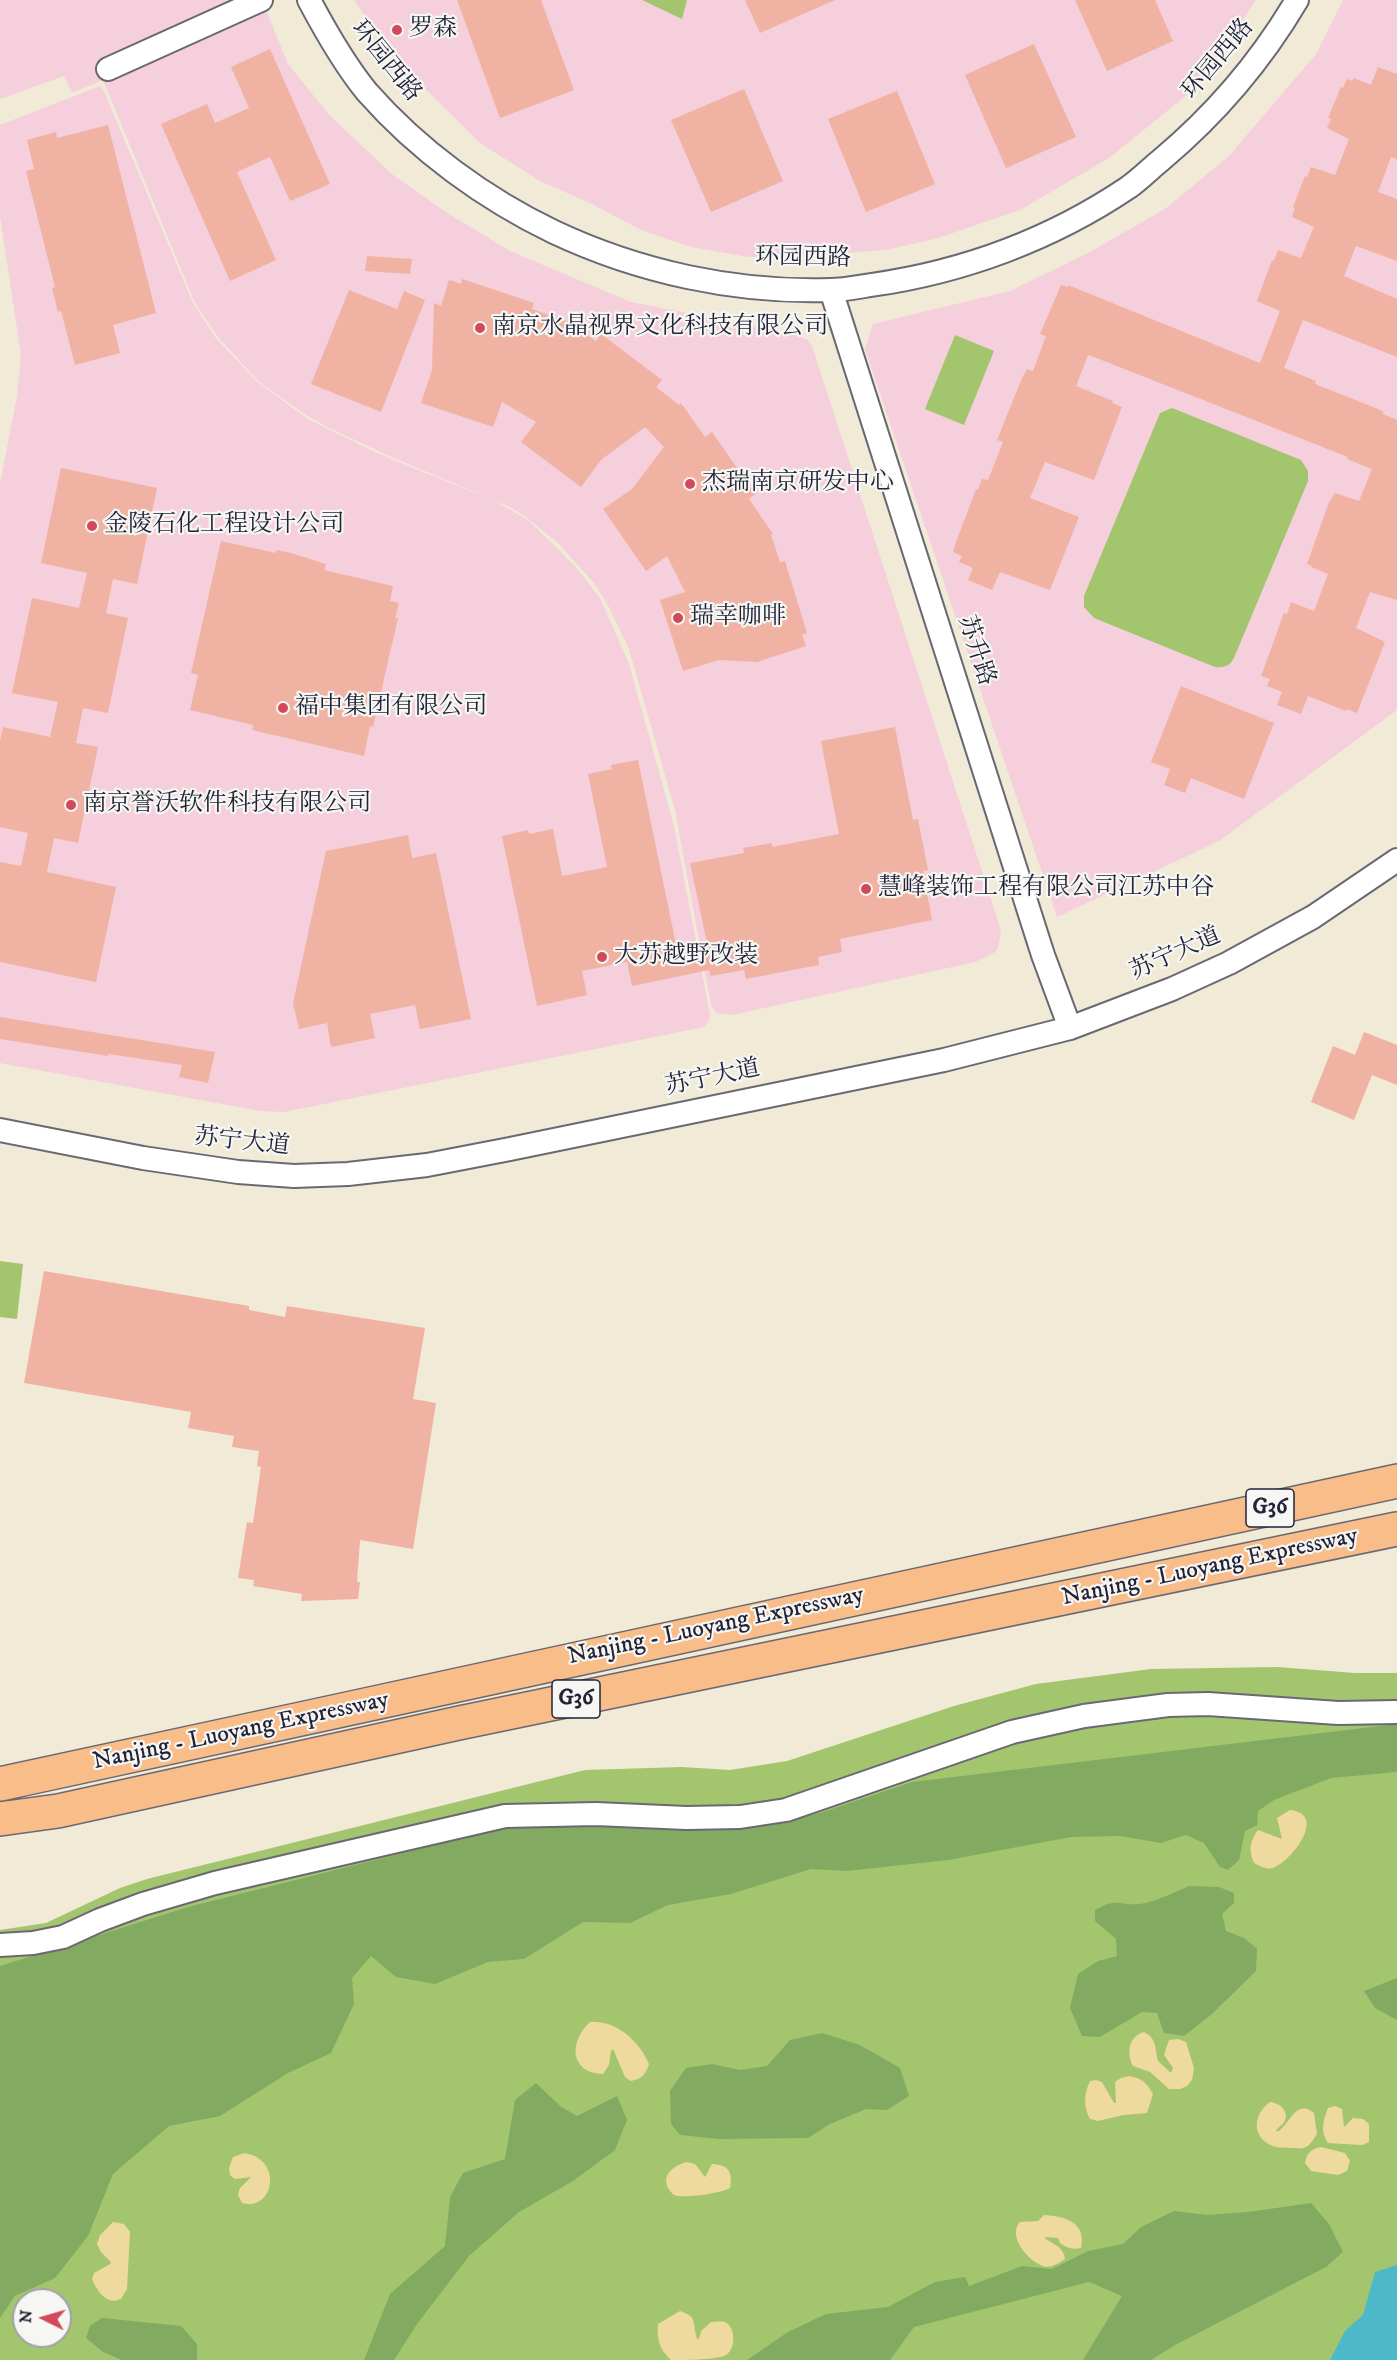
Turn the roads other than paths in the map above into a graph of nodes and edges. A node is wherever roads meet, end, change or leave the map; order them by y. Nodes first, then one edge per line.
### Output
1 (261, 0) edge
2 (309, 0) edge
3 (1297, 0) edge
4 (108, 69) dead end
5 (831, 290) junction
6 (1397, 860) edge
7 (1070, 1028) junction
8 (0, 1130) edge
9 (1397, 1481) edge
10 (1397, 1529) edge
11 (1397, 1712) edge
12 (0, 1784) edge
13 (58, 1811) junction
14 (0, 1819) edge
15 (0, 1839) edge
16 (0, 1945) edge

1 - 4 street
2 - 5 street, 环园西路
3 - 5 street, 环园西路
5 - 7 street, 苏升路
6 - 7 street, 苏宁大道
7 - 8 street, 苏宁大道
9 - 12 highway, Nanjing - Luoyang Expressway / G36
10 - 13 highway, Nanjing - Luoyang Expressway / G36
11 - 16 street
13 - 14 highway, Nanjing - Luoyang Expressway / G36
13 - 15 highway

